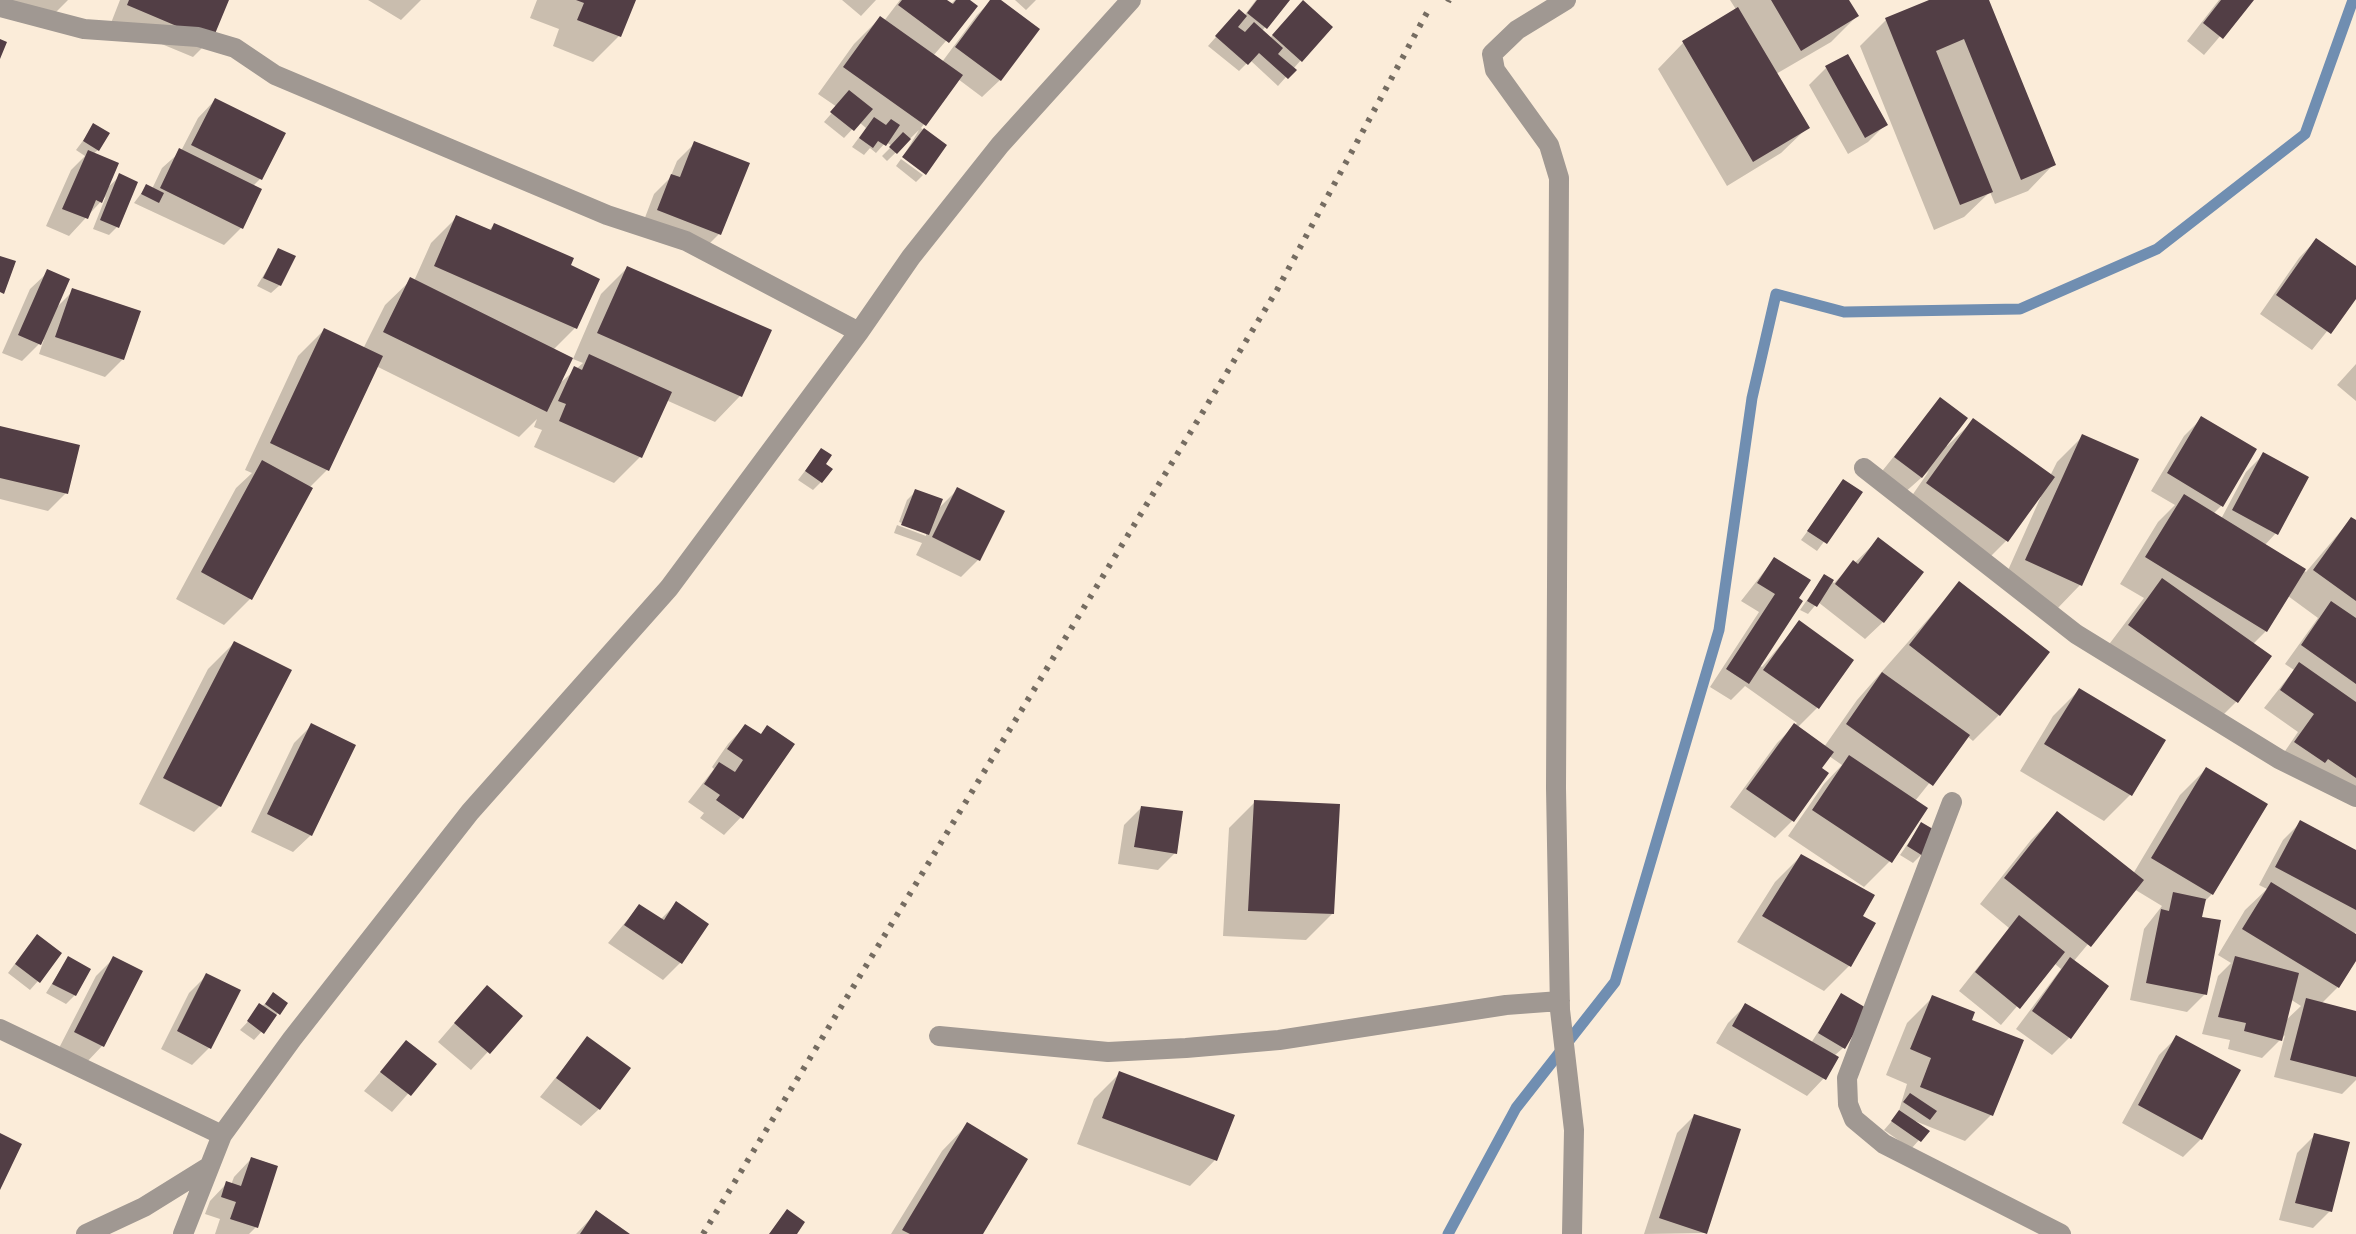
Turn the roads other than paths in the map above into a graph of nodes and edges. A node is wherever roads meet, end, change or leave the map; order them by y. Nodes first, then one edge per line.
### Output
1 (1131, 0) edge
2 (1566, 0) edge
3 (0, 7) edge
4 (859, 332) junction
5 (1864, 468) dead end
6 (2356, 797) edge
7 (1952, 802) dead end
8 (1560, 1006) junction
9 (0, 1029) edge
10 (939, 1036) dead end
11 (222, 1135) junction
12 (210, 1166) junction
13 (86, 1234) edge
14 (183, 1234) edge
15 (1572, 1234) edge
16 (2061, 1234) edge

1 - 4 street
2 - 8 street
3 - 4 street
4 - 11 street
5 - 6 street
7 - 16 street
8 - 10 street
8 - 15 street
9 - 11 street
11 - 12 street
12 - 13 street
12 - 14 street

